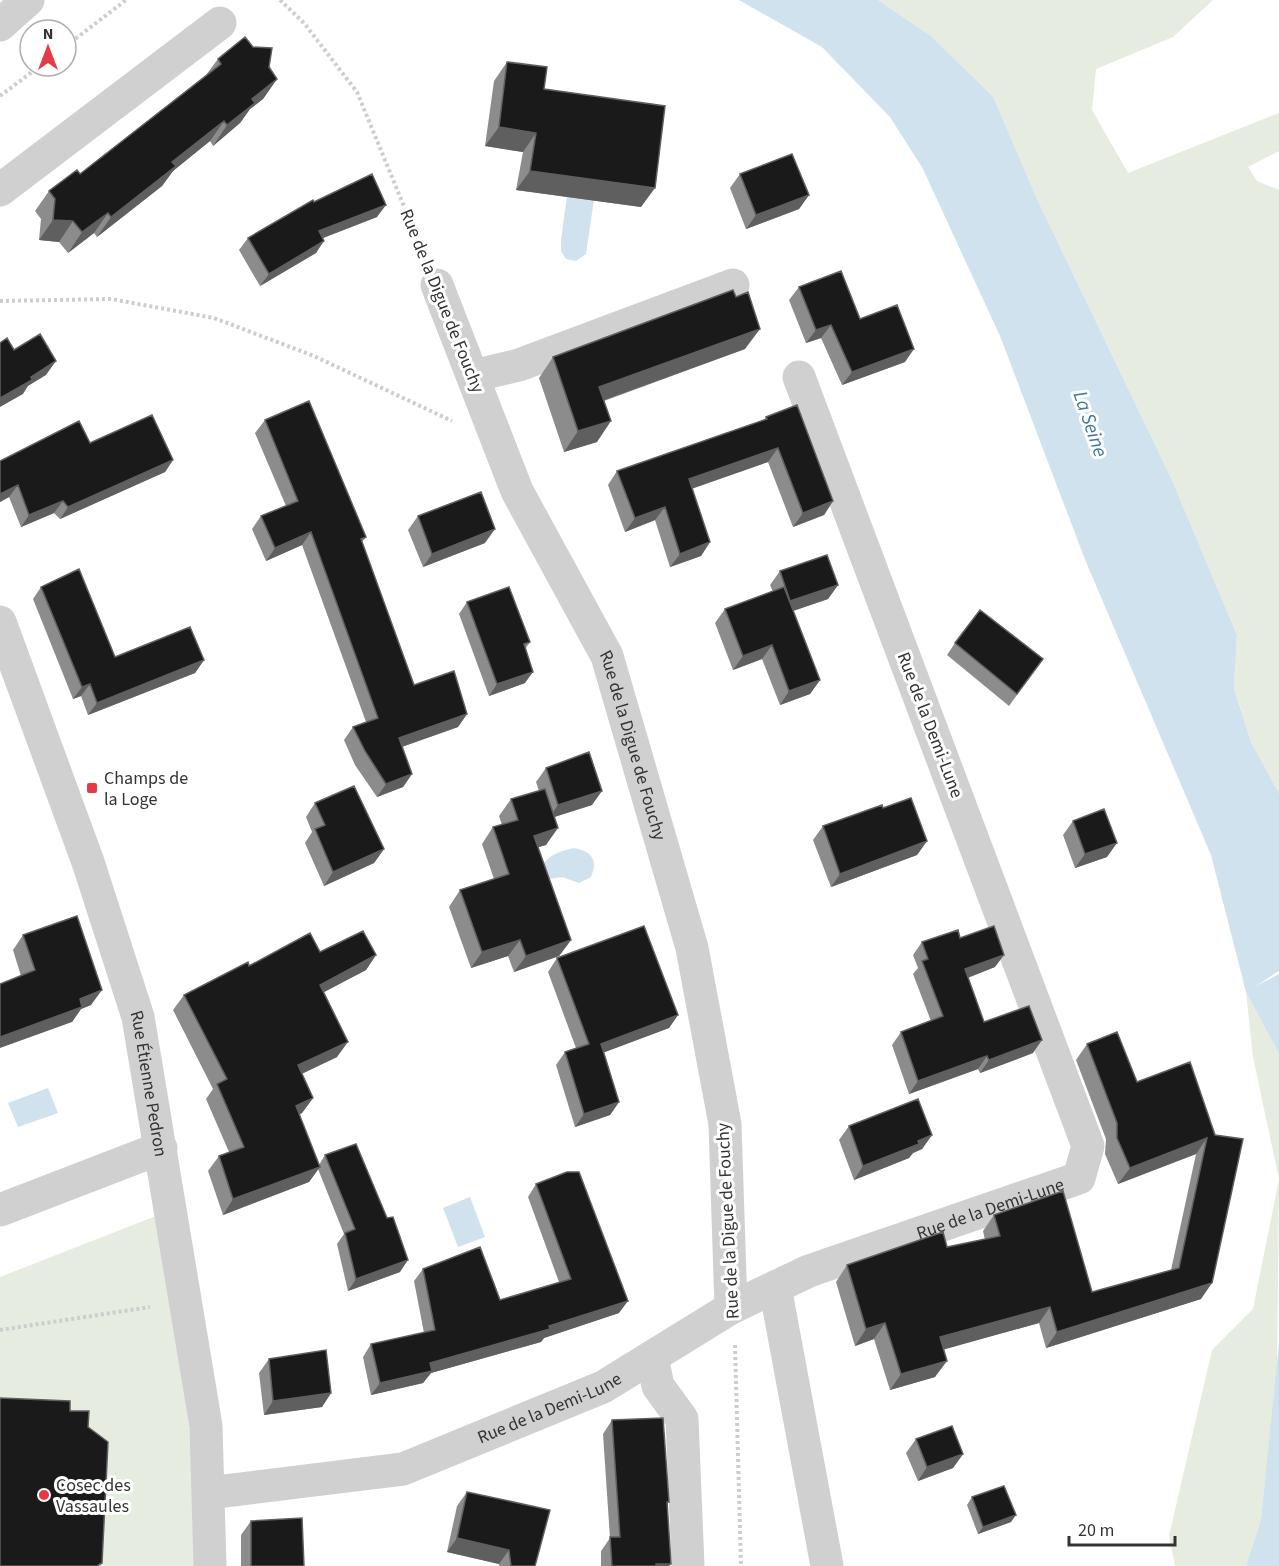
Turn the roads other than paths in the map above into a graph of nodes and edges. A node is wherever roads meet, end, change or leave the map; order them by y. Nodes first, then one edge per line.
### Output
1 (28, 0) edge
2 (220, 23) dead end
3 (0, 25) edge
4 (0, 190) edge
5 (437, 285) road end
6 (733, 285) dead end
7 (473, 376) junction
8 (799, 378) dead end
9 (0, 622) edge
10 (161, 1148) junction
11 (0, 1210) edge
12 (775, 1287) junction
13 (731, 1308) junction
14 (652, 1357) junction
15 (210, 1493) junction
16 (210, 1566) edge
17 (688, 1566) edge
18 (827, 1566) edge

1 - 3 street
2 - 4 street
5 - 7 street, Rue de la Digue de Fouchy
6 - 7 street
7 - 13 street, Rue de la Digue de Fouchy
8 - 12 street, Rue de la Demi-Lune
9 - 10 street, Rue Étienne Pedron
10 - 11 street
10 - 15 street, Rue Étienne Pedron
12 - 13 street, Rue de la Demi-Lune
12 - 18 street
13 - 14 street, Rue de la Demi-Lune
14 - 15 street, Rue de la Demi-Lune
14 - 17 street
15 - 16 street, Rue Étienne Pedron

